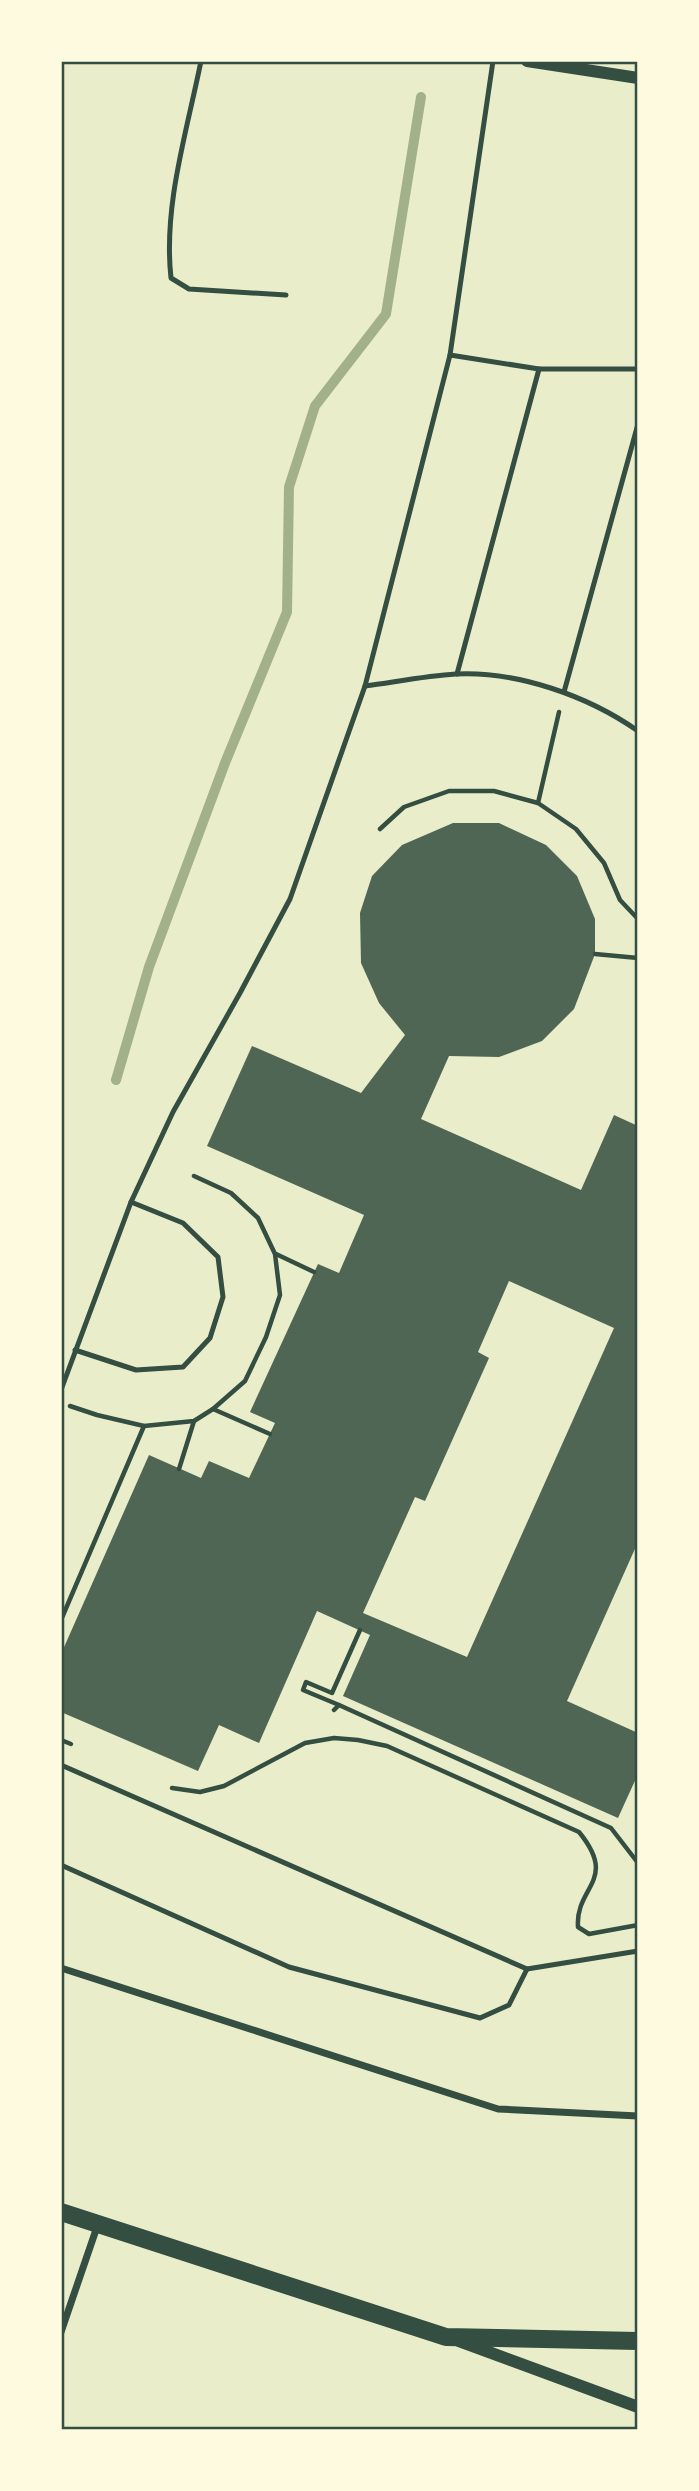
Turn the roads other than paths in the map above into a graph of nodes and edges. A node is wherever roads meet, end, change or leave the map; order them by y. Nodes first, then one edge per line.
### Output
1 (201, 61) edge
2 (493, 61) edge
3 (527, 61) edge
4 (638, 78) edge
5 (286, 295) dead end
6 (450, 355) junction
7 (539, 369) junction
8 (638, 369) edge
9 (638, 424) edge
10 (457, 674) junction
11 (365, 686) junction
12 (564, 692) junction
13 (638, 731) edge
14 (131, 1202) junction
15 (75, 1350) junction
16 (61, 1390) edge
17 (61, 1765) edge
18 (61, 1865) edge
19 (638, 1951) edge
20 (61, 1968) edge
21 (527, 1969) junction
22 (638, 2116) edge
23 (61, 2212) edge
24 (97, 2224) junction
25 (61, 2332) edge
26 (446, 2337) junction
27 (638, 2341) edge
28 (638, 2407) edge

1 - 5 lane
2 - 6 lane
3 - 4 street
6 - 7 lane
6 - 11 lane
7 - 8 lane
7 - 10 lane
9 - 12 lane
10 - 11 lane
10 - 12 lane
11 - 14 lane
12 - 13 lane
14 - 15 lane
14 - 15 lane
15 - 16 lane
17 - 21 lane
18 - 21 lane
19 - 21 lane
20 - 22 street
23 - 24 main road
24 - 25 street
24 - 26 main road
26 - 27 main road
26 - 28 street

